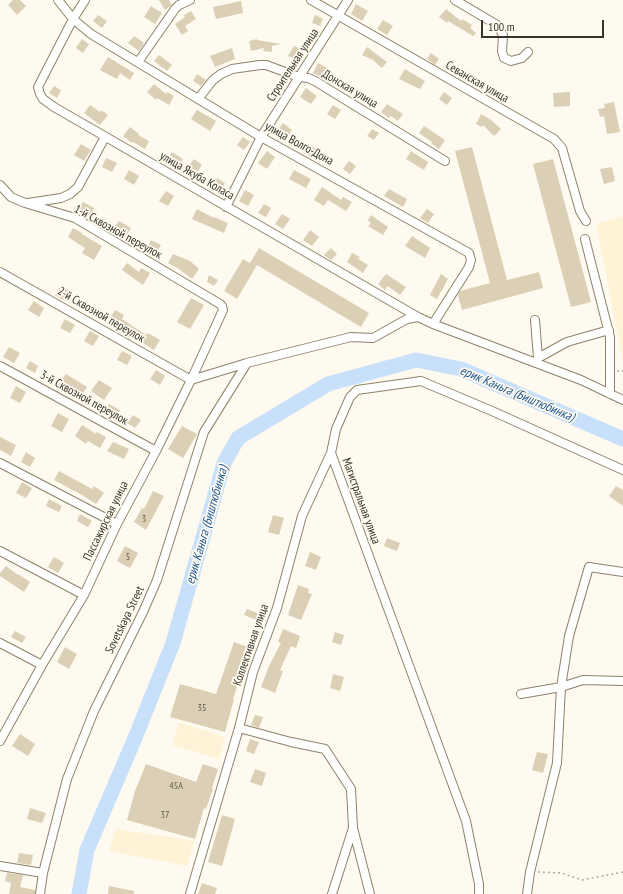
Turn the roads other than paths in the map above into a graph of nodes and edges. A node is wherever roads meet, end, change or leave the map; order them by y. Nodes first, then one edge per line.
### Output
1 (58, 0) edge
2 (85, 0) edge
3 (190, 0) edge
4 (311, 0) edge
5 (348, 0) edge
6 (455, 0) edge
7 (338, 17) junction
8 (73, 18) junction
9 (528, 52) dead end
10 (138, 62) junction
11 (299, 77) junction
12 (198, 99) junction
13 (105, 137) junction
14 (262, 137) junction
15 (445, 161) dead end
16 (0, 185) edge
17 (25, 203) junction
18 (226, 207) junction
19 (586, 221) dead end
20 (585, 239) dead end
21 (0, 272) edge
22 (222, 306) joint
23 (418, 317) junction
24 (535, 320) dead end
25 (433, 324) junction
26 (609, 330) junction
27 (538, 361) junction
28 (247, 363) junction
29 (0, 366) edge
30 (191, 380) junction
31 (610, 394) junction
32 (623, 400) edge
33 (156, 450) junction
34 (331, 454) junction
35 (0, 463) edge
36 (623, 470) edge
37 (117, 524) junction
38 (0, 551) edge
39 (623, 572) edge
40 (84, 595) junction
41 (0, 643) edge
42 (42, 665) junction
43 (623, 681) edge
44 (561, 687) junction
45 (521, 694) dead end
46 (239, 728) junction
47 (0, 741) edge
48 (353, 828) junction
49 (0, 866) edge
50 (43, 873) junction
51 (40, 894) edge
52 (190, 894) edge
53 (332, 894) edge
54 (370, 894) edge
55 (479, 894) edge
56 (527, 894) edge

1 - 8 street, улица Волго-Дона
2 - 8 street
3 - 10 street
4 - 7 street, Севанская улица
5 - 7 street, Строительная улица
6 - 9 street
7 - 11 street, Строительная улица
7 - 19 street, Севанская улица
8 - 10 street, улица Волго-Дона
8 - 13 street, улица Якуба Коласа
10 - 12 street, улица Волго-Дона
11 - 12 street, Донская улица
11 - 14 street, Строительная улица
11 - 15 street, Донская улица
12 - 14 street, улица Волго-Дона
13 - 17 street
13 - 18 street, улица Якуба Коласа
14 - 18 street, Строительная улица
14 - 25 street, улица Волго-Дона
16 - 17 street, 1-й Сквозной переулок
17 - 22 street, 1-й Сквозной переулок
18 - 23 street, улица Якуба Коласа
20 - 26 street
21 - 30 street, 2-й Сквозной переулок
22 - 30 street, Пассажирская улица
23 - 25 street, улица Якуба Коласа
23 - 28 street
24 - 27 street
25 - 27 street, улица Якуба Коласа
26 - 27 street
26 - 31 street
27 - 31 street, улица Якуба Коласа
28 - 30 street
28 - 50 street, Sovetskaya Street
29 - 33 street, 3-й Сквозной переулок
30 - 33 street, Пассажирская улица
31 - 32 street, улица Якуба Коласа
33 - 37 street, Пассажирская улица
34 - 36 street, Магистральная улица
34 - 46 street, Коллективная улица
34 - 55 street, Магистральная улица
35 - 37 street
37 - 40 street, Пассажирская улица
38 - 40 street
39 - 44 street
40 - 42 street, Пассажирская улица
41 - 42 street
42 - 47 street, Пассажирская улица
43 - 44 street
44 - 45 street
44 - 56 street
46 - 48 street
46 - 52 street, Коллективная улица
48 - 53 street
48 - 54 street
49 - 50 street
50 - 51 street, Sovetskaya Street

